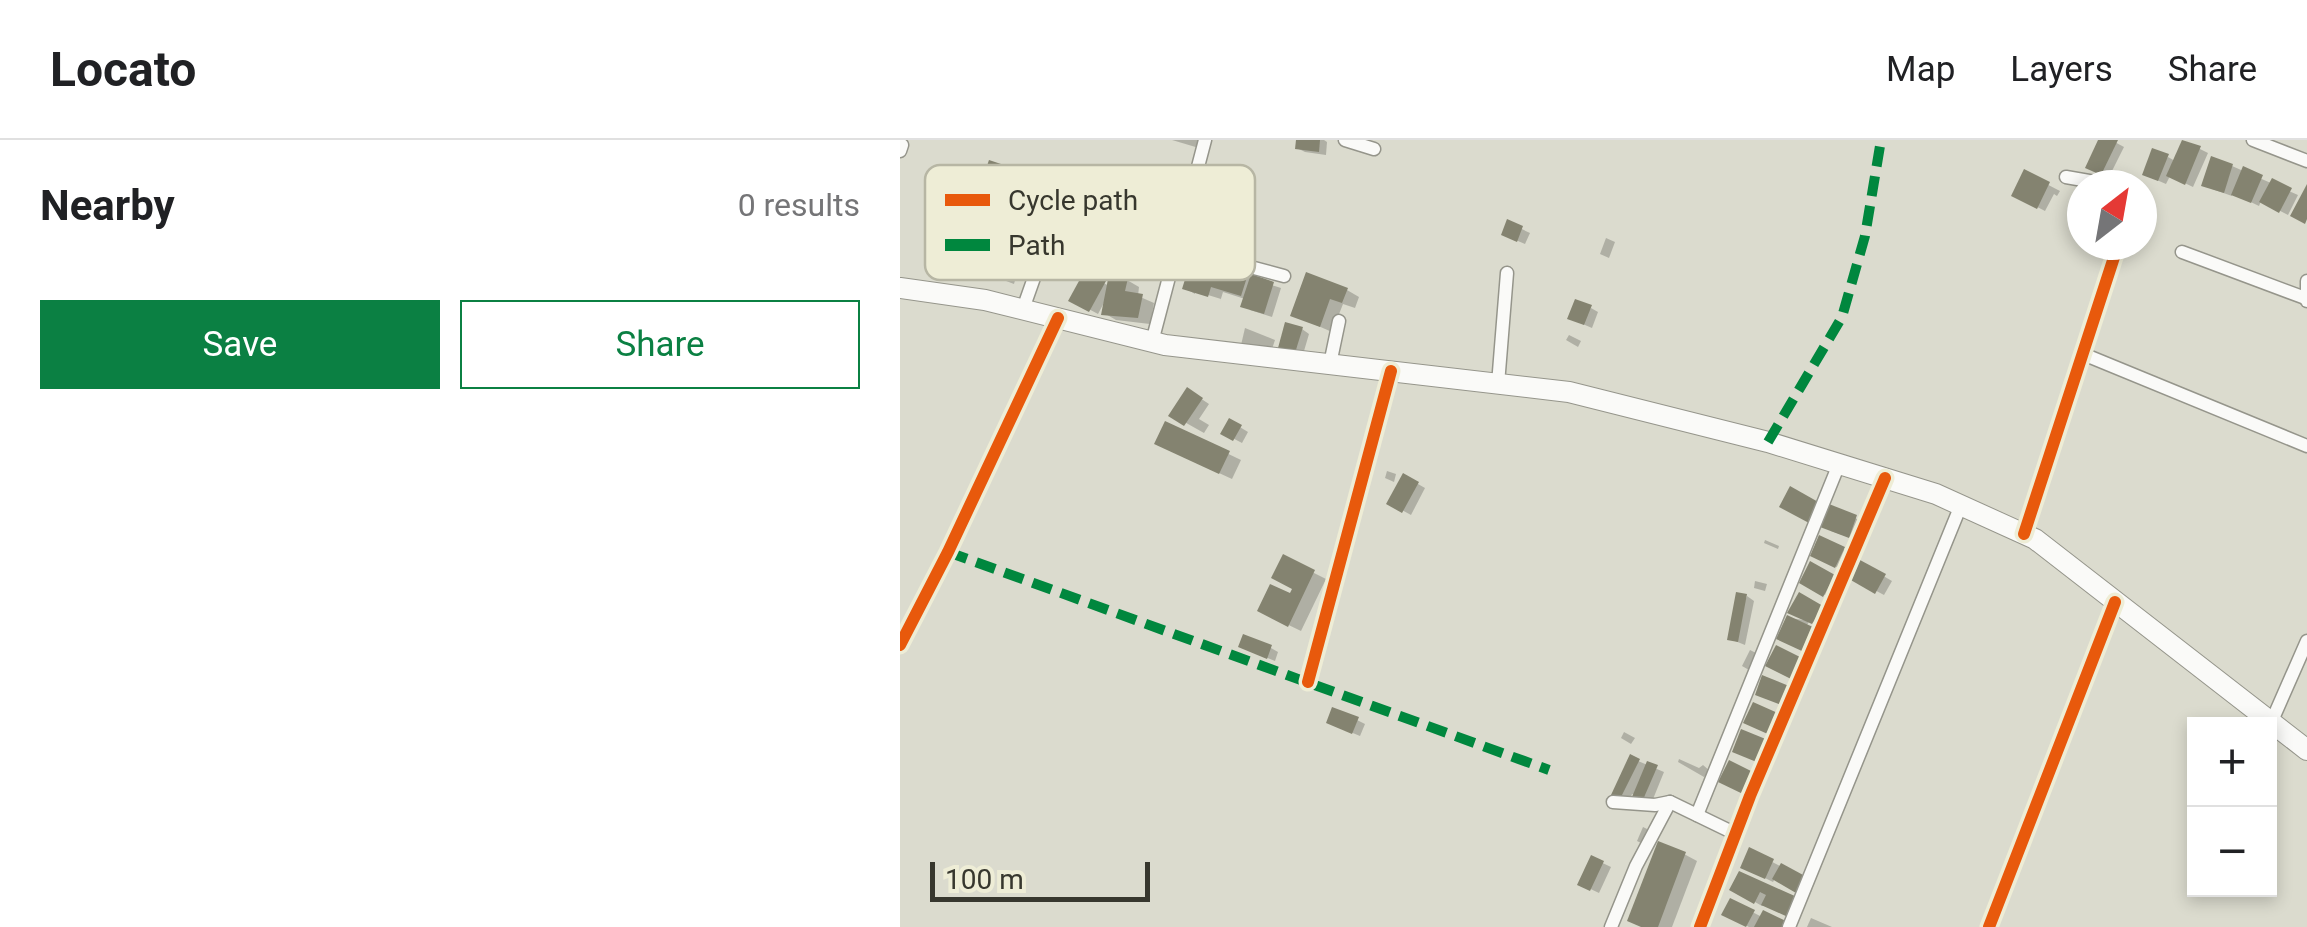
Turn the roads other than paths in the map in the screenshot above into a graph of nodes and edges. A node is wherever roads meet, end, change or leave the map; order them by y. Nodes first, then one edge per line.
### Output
1 (1205, 140) edge
2 (1345, 140) edge
3 (2253, 140) edge
4 (1374, 149) dead end
5 (2307, 162) edge
6 (1198, 165) edge
7 (2182, 252) dead end
8 (2113, 260) edge
9 (1255, 268) edge
10 (1507, 273) dead end
11 (1284, 276) dead end
12 (1033, 280) edge
13 (1168, 280) edge
14 (2307, 281) edge
15 (900, 288) edge
16 (2306, 300) edge
17 (1023, 309) junction
18 (1058, 318) junction
19 (1340, 320) dead end
20 (1152, 342) junction
21 (2083, 354) junction
22 (1330, 364) junction
23 (1390, 372) junction
24 (1498, 384) junction
25 (2307, 446) edge
26 (1839, 464) junction
27 (1884, 478) junction
28 (1961, 505) junction
29 (2024, 534) junction
30 (2115, 602) junction
31 (2307, 641) edge
32 (900, 645) edge
33 (1308, 682) dead end
34 (2262, 717) edge
35 (2274, 717) edge
36 (2277, 728) edge
37 (2307, 750) edge
38 (1613, 802) dead end
39 (1670, 802) junction
40 (1697, 815) junction
41 (1736, 834) junction
42 (1611, 927) edge
43 (1700, 927) edge
44 (1790, 927) edge
45 (1988, 927) edge

1 - 6 street
2 - 4 street
3 - 5 street
7 - 16 street
8 - 21 street
9 - 11 street
10 - 24 street
12 - 17 street
13 - 20 street
14 - 16 street
15 - 17 main road
17 - 18 main road
18 - 20 main road
18 - 32 street
19 - 22 street
20 - 22 main road
21 - 25 street
21 - 29 street
22 - 23 main road
23 - 24 main road
23 - 33 street
24 - 26 main road
26 - 27 main road
26 - 40 street
27 - 28 main road
27 - 41 street
28 - 29 main road
28 - 44 street
29 - 30 main road
30 - 34 main road
30 - 45 street
31 - 35 street
36 - 37 main road
38 - 39 street
39 - 40 street
39 - 42 street
40 - 41 street
41 - 43 street

